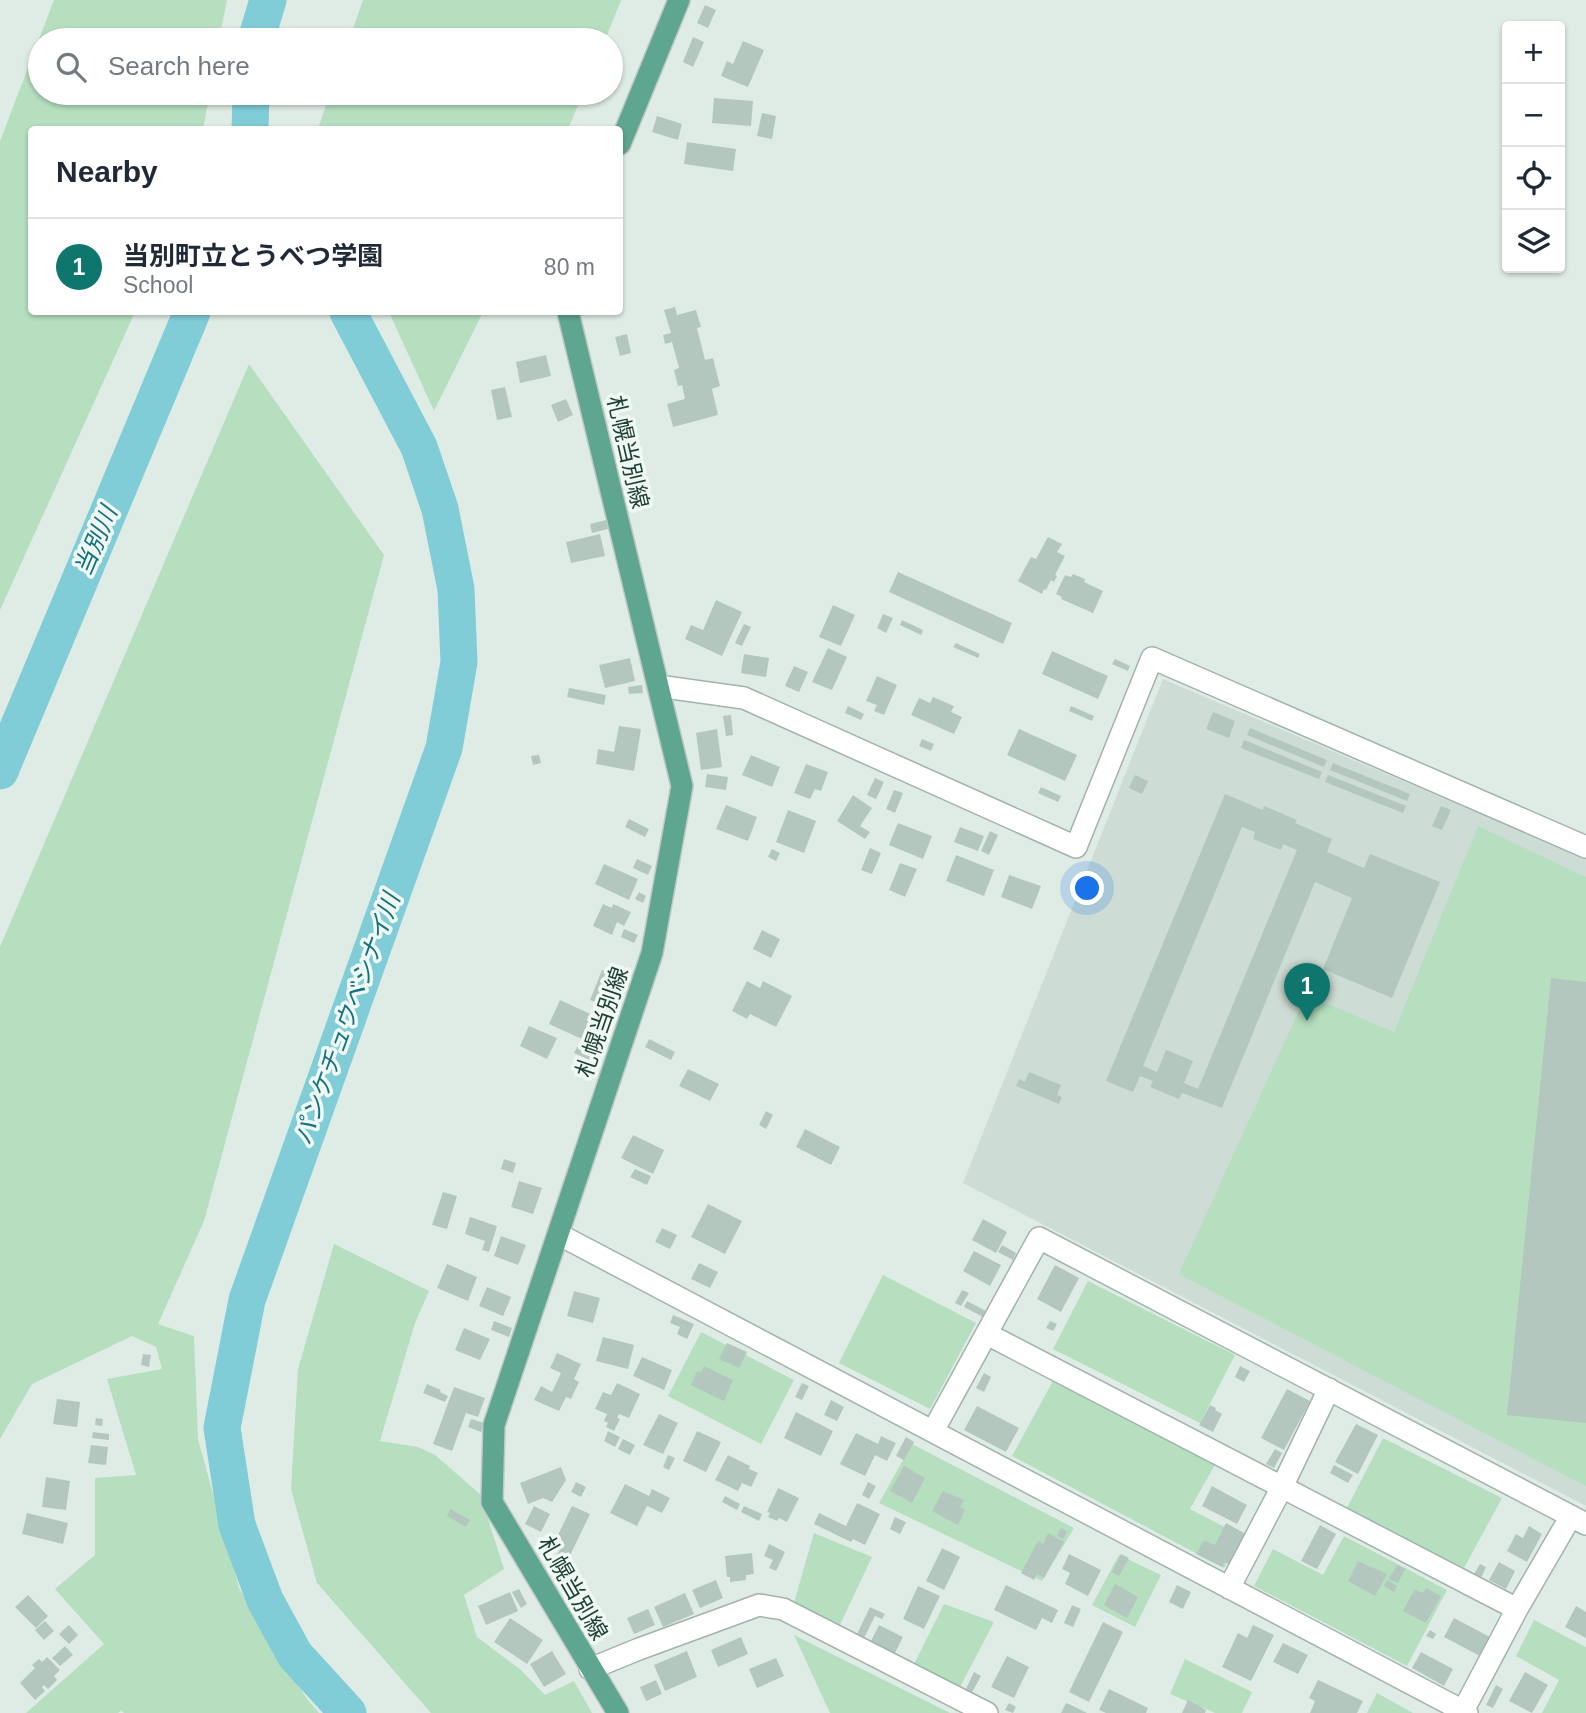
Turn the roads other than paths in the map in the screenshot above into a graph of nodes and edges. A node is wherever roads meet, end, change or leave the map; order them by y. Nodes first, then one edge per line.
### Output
1 (679, 0) edge
2 (623, 137) edge
3 (569, 315) edge
4 (657, 686) junction
5 (1586, 847) edge
6 (558, 1234) junction
7 (987, 1334) junction
8 (1329, 1389) junction
9 (933, 1431) junction
10 (1282, 1487) junction
11 (1578, 1520) edge
12 (1229, 1588) junction
13 (1517, 1609) junction
14 (590, 1669) junction
15 (1465, 1712) edge
16 (618, 1713) edge
17 (987, 1713) edge

1 - 2 main road
3 - 4 main road, 札幌当別線
4 - 5 street
4 - 6 main road, 札幌当別線
6 - 9 street
6 - 14 main road, 札幌当別線
7 - 8 street
7 - 9 street
7 - 10 street
8 - 10 street
8 - 11 street
9 - 12 street
10 - 12 street
10 - 13 street
11 - 13 street
12 - 15 street
13 - 15 street
14 - 16 main road, 札幌当別線
14 - 17 street

